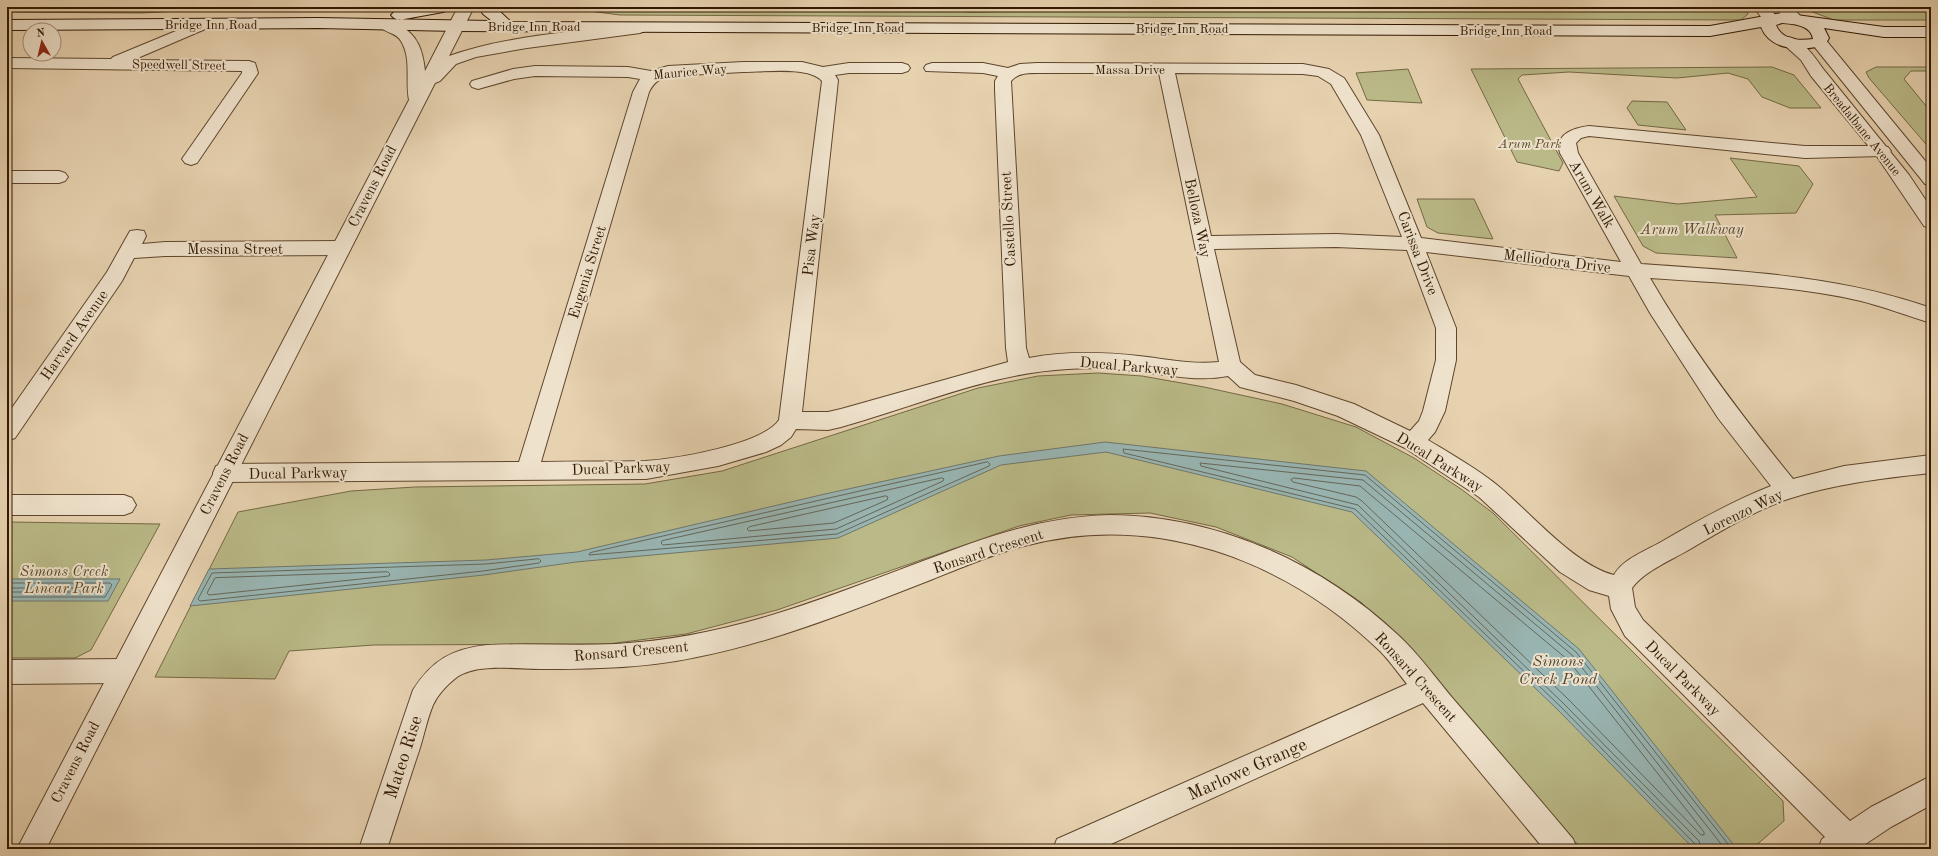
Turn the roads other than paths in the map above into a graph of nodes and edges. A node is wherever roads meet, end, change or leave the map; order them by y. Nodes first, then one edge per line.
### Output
1 (443, 7) edge
2 (466, 7) edge
3 (486, 7) edge
4 (1762, 7) edge
5 (1783, 7) edge
6 (1798, 20) junction
7 (1771, 21) junction
8 (318, 23) junction
9 (204, 24) junction
10 (7, 25) edge
11 (386, 25) junction
12 (456, 26) junction
13 (508, 26) junction
14 (649, 27) junction
15 (1710, 31) junction
16 (1884, 32) junction
17 (1931, 32) edge
18 (1787, 41) junction
19 (1819, 41) junction
20 (7, 63) edge
21 (110, 63) junction
22 (902, 68) dead end
23 (932, 68) dead end
24 (1166, 69) junction
25 (824, 72) junction
26 (1009, 73) junction
27 (1329, 74) joint
28 (652, 76) junction
29 (478, 84) dead end
30 (417, 100) junction
31 (1882, 151) junction
32 (190, 159) dead end
33 (7, 177) edge
34 (59, 177) dead end
35 (1931, 180) edge
36 (1931, 222) edge
37 (1204, 243) junction
38 (133, 244) joint
39 (1414, 244) junction
40 (341, 248) junction
41 (1635, 270) junction
42 (1908, 306) junction
43 (1931, 306) edge
44 (1931, 316) edge
45 (1232, 366) junction
46 (1020, 367) junction
47 (790, 420) junction
48 (7, 432) edge
49 (1413, 442) junction
50 (1931, 464) edge
51 (527, 471) junction
52 (224, 473) junction
53 (1788, 490) junction
54 (7, 505) edge
55 (124, 506) dead end
56 (1620, 588) junction
57 (121, 671) junction
58 (444, 671) joint
59 (7, 672) edge
60 (1426, 687) junction
61 (1931, 790) edge
62 (1839, 844) edge
63 (31, 849) edge
64 (372, 849) edge
65 (1067, 849) edge
66 (1563, 849) edge

1 - 8 street
2 - 12 street, Cravens Road
3 - 13 street
4 - 7 street, Breadalbane Avenue
5 - 6 street
6 - 7 street, Bridge Inn Road
6 - 16 street
6 - 19 street, Breadalbane Avenue
7 - 15 street, Bridge Inn Road
7 - 18 street, Breadalbane Avenue
8 - 9 street, Bridge Inn Road
8 - 11 street, Bridge Inn Road
9 - 10 street, Bridge Inn Road
9 - 21 street, Speedwell Street
11 - 12 street, Bridge Inn Road
11 - 30 street, Cravens Road
12 - 13 street, Bridge Inn Road
12 - 30 street, Cravens Road
13 - 14 street, Bridge Inn Road
14 - 15 street, Bridge Inn Road
14 - 30 street, Cravens Road
15 - 18 street, Bridge Inn Road
16 - 17 street
16 - 19 street
18 - 19 street, Bridge Inn Road
18 - 31 street, Breadalbane Avenue
19 - 35 street, Breadalbane Avenue
20 - 21 street, Speedwell Street
21 - 32 street, Speedwell Street
22 - 25 street, Maurice Way
23 - 26 street, Massa Drive
24 - 26 street, Massa Drive
24 - 27 street, Massa Drive
24 - 37 street, Belloza Way
25 - 28 street, Maurice Way
25 - 47 street, Pisa Way
26 - 46 street, Castello Street
27 - 39 street, Carissa Drive
28 - 29 street, Maurice Way
28 - 51 street, Eugenia Street
30 - 40 street, Cravens Road
31 - 36 street, Breadalbane Avenue
31 - 41 street, Arum Walk
33 - 34 street
37 - 39 street, Melliodora Drive
37 - 45 street, Belloza Way
38 - 40 street, Messina Street
38 - 48 street, Harvard Avenue
39 - 41 street, Melliodora Drive
39 - 49 street, Carissa Drive
40 - 52 street, Cravens Road
41 - 42 street, Melliodora Drive
41 - 53 street, Arum Walk
42 - 43 street, Melliodora Drive
42 - 44 street, Melliodora Drive
45 - 46 street, Ducal Parkway
45 - 49 street, Ducal Parkway
46 - 47 street, Ducal Parkway
47 - 51 street, Ducal Parkway
49 - 56 street, Ducal Parkway
50 - 53 street, Lorenzo Way
51 - 52 street, Ducal Parkway
52 - 57 street, Cravens Road
53 - 56 street, Lorenzo Way
54 - 55 street
56 - 62 street, Ducal Parkway
57 - 59 street
57 - 63 street, Cravens Road
58 - 60 street, Ronsard Crescent
58 - 64 street, Mateo Rise
60 - 65 street, Marlowe Grange
60 - 66 street, Ronsard Crescent
61 - 62 street

